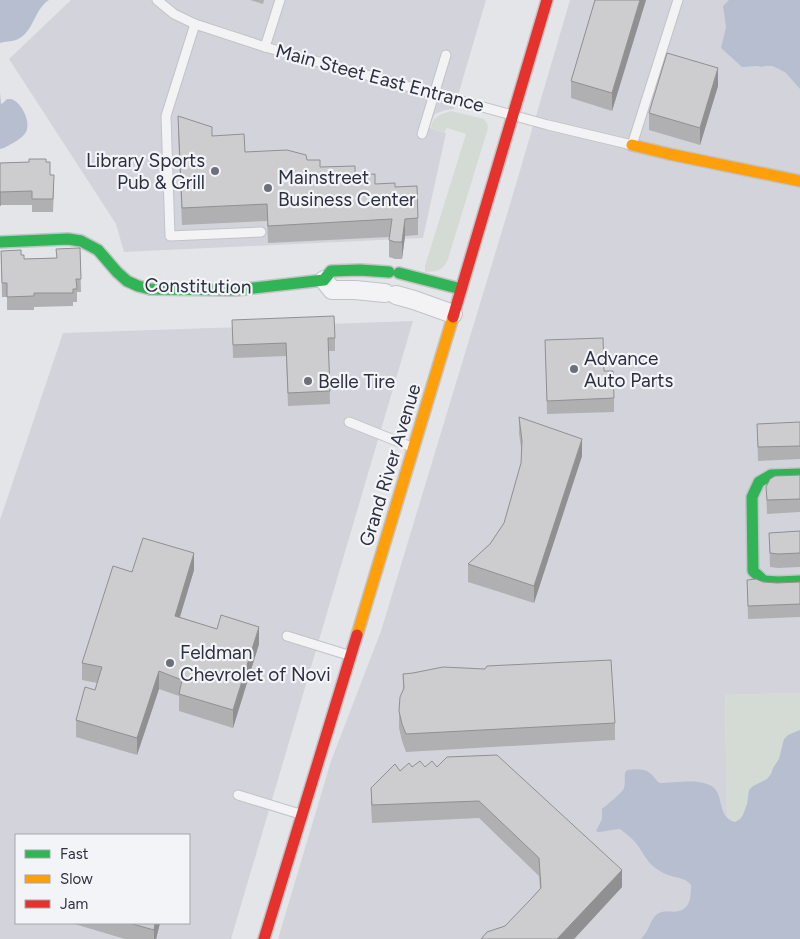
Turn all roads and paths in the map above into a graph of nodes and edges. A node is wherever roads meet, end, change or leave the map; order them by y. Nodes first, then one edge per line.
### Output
1 (157, 0) edge
2 (280, 0) edge
3 (547, 0) edge
4 (678, 0) edge
5 (195, 24) junction
6 (265, 47) junction
7 (446, 56) dead end
8 (434, 93) junction
9 (513, 115) junction
10 (422, 134) dead end
11 (632, 145) junction
12 (800, 181) edge
13 (261, 232) dead end
14 (0, 242) edge
15 (324, 280) junction
16 (461, 289) junction
17 (454, 314) junction
18 (348, 422) dead end
19 (414, 448) junction
20 (800, 474) edge
21 (800, 581) edge
22 (286, 636) dead end
23 (351, 656) junction
24 (238, 795) dead end
25 (302, 815) junction
26 (264, 939) edge

1 - 5 lane
2 - 6 lane, Main Steet East Entrance
3 - 9 main road, Grand River Avenue
4 - 11 lane
5 - 6 lane
5 - 13 lane
6 - 8 lane, Main Steet East Entrance
7 - 8 lane
8 - 9 lane, Main Steet East Entrance
8 - 10 lane
9 - 11 lane, Main Steet East Entrance
9 - 16 main road, Grand River Avenue
11 - 12 main road
14 - 15 main road, Constitution
15 - 16 main road, Constitution
15 - 17 street
16 - 17 main road, Grand River Avenue
17 - 19 main road, Grand River Avenue
18 - 19 lane
19 - 23 main road, Grand River Avenue
20 - 21 main road
22 - 23 lane
23 - 25 main road, Grand River Avenue
24 - 25 lane
25 - 26 main road, Grand River Avenue

